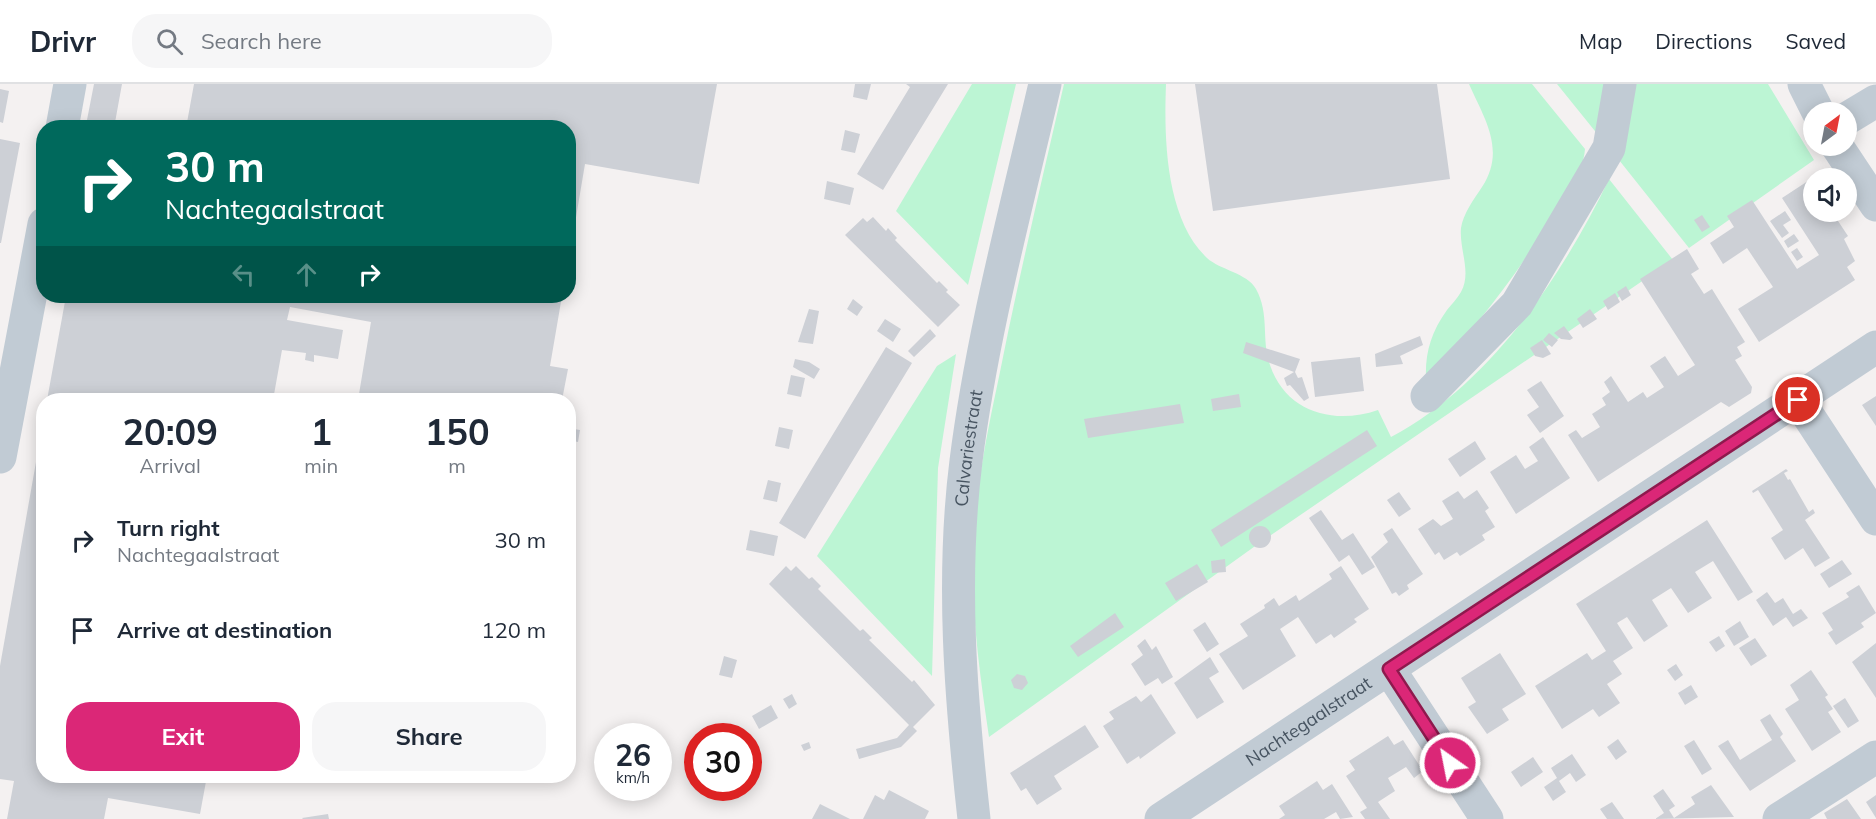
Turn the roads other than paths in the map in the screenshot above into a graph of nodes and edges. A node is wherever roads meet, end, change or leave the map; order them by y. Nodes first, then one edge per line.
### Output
1 (70, 84) edge
2 (1046, 84) edge
3 (1620, 84) edge
4 (1804, 84) edge
5 (1876, 101) edge
6 (1813, 102) edge
7 (1857, 112) edge
8 (63, 120) edge
9 (1844, 156) edge
10 (1876, 205) edge
11 (36, 266) edge
12 (1876, 347) edge
13 (1428, 396) dead end
14 (1798, 400) junction
15 (0, 457) edge
16 (1876, 519) edge
17 (1389, 669) junction
18 (1876, 757) edge
19 (974, 819) edge
20 (1161, 819) edge
21 (1487, 819) edge
22 (1779, 819) edge

1 - 8 street
2 - 19 street, Calvariestraat
3 - 13 street
4 - 6 street
5 - 7 street
9 - 10 street
11 - 15 street
12 - 14 street, Nachtegaalstraat
14 - 16 street
14 - 17 street, Nachtegaalstraat
17 - 20 street, Nachtegaalstraat
17 - 21 street
18 - 22 street

